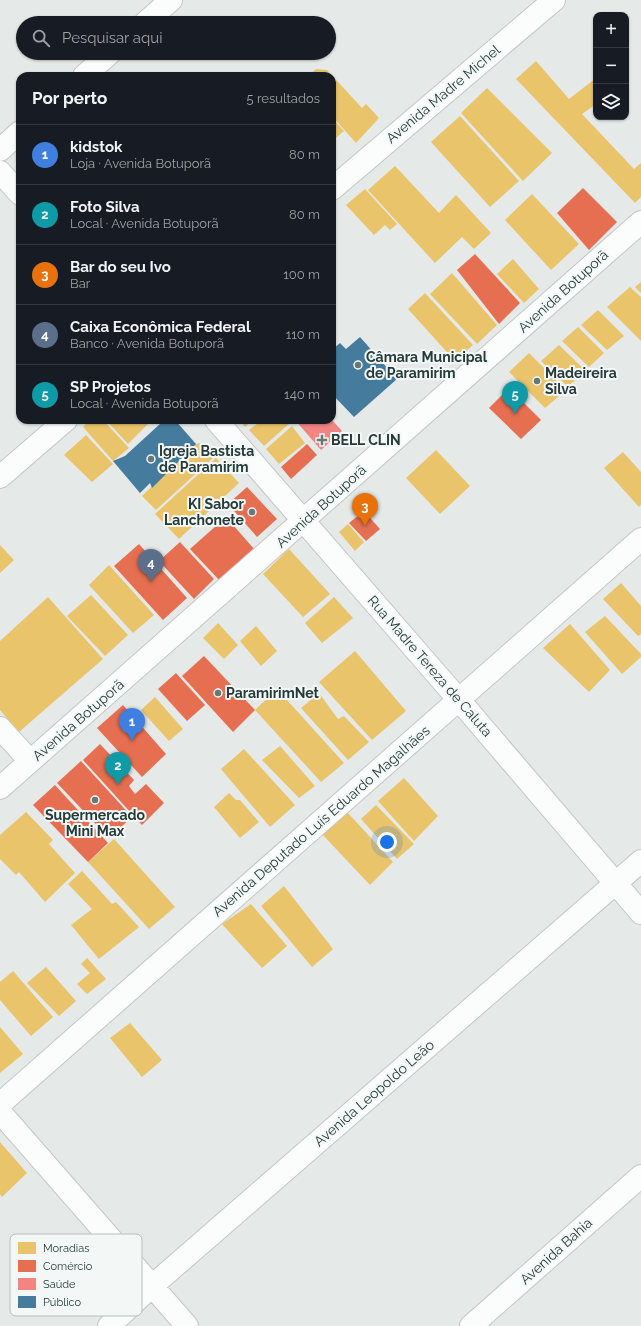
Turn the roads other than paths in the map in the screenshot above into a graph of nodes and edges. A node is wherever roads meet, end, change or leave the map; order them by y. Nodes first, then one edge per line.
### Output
1 (171, 0) edge
2 (554, 0) edge
3 (153, 16) edge
4 (102, 60) edge
5 (89, 72) edge
6 (16, 136) edge
7 (0, 150) edge
8 (0, 172) edge
9 (336, 186) edge
10 (16, 190) edge
11 (641, 222) edge
12 (61, 424) edge
13 (220, 424) edge
14 (0, 477) edge
15 (305, 521) junction
16 (641, 539) edge
17 (459, 700) junction
18 (0, 728) edge
19 (30, 761) junction
20 (0, 788) edge
21 (641, 861) edge
22 (615, 884) junction
23 (641, 914) edge
24 (0, 1104) edge
25 (0, 1112) edge
26 (641, 1176) edge
27 (107, 1234) edge
28 (142, 1275) edge
29 (152, 1286) junction
30 (142, 1295) edge
31 (120, 1316) edge
32 (486, 1322) edge
33 (109, 1326) edge
34 (187, 1326) edge

1 - 3 street
2 - 9 street, Avenida Madre Michel
4 - 5 street
6 - 7 street
8 - 10 street
11 - 15 street, Avenida Botuporã
12 - 14 street
13 - 15 street, Rua Madre Tereza de Caluta
15 - 17 street, Rua Madre Tereza de Caluta
15 - 19 street, Avenida Botuporã
16 - 17 street, Avenida Deputado Luís Eduardo Magalhães
17 - 22 street, Rua Madre Tereza de Caluta
17 - 24 street, Avenida Deputado Luís Eduardo Magalhães
18 - 19 street
19 - 20 street, Avenida Botuporã
21 - 22 street, Avenida Leopoldo Leão
22 - 23 street, Rua Madre Tereza de Caluta
22 - 29 street, Avenida Leopoldo Leão
25 - 27 street
26 - 32 street, Avenida Bahia
28 - 29 street
29 - 30 street, Avenida Leopoldo Leão
29 - 34 street
31 - 33 street, Avenida Leopoldo Leão

